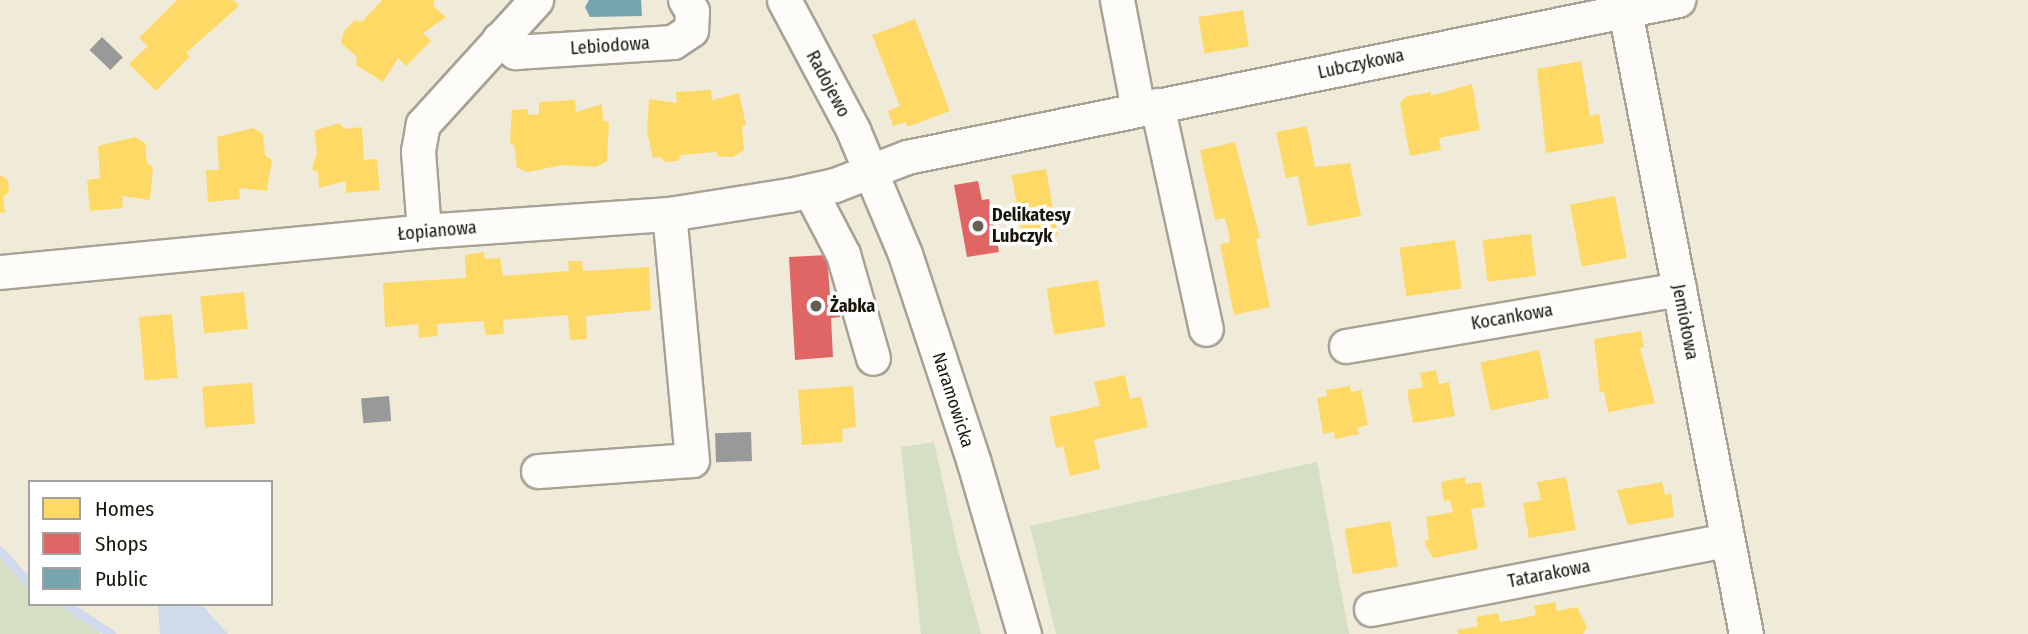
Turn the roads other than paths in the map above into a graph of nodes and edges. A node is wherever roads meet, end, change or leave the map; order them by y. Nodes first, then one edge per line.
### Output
1 (536, 0) edge
2 (685, 0) edge
3 (784, 0) edge
4 (1117, 0) edge
5 (1678, 0) edge
6 (1564, 11) edge
7 (1625, 11) junction
8 (499, 40) junction
9 (1147, 107) junction
10 (870, 170) junction
11 (810, 191) junction
12 (669, 214) junction
13 (425, 231) junction
14 (0, 272) edge
15 (1679, 289) junction
16 (1206, 329) dead end
17 (1346, 346) dead end
18 (873, 358) dead end
19 (538, 471) dead end
20 (1727, 540) junction
21 (1371, 609) dead end
22 (1024, 634) edge
23 (1746, 634) edge

1 - 8 street
2 - 8 street, Lebiodowa
3 - 10 street, Radojewo
4 - 9 street
5 - 7 street, Lubczykowa
6 - 7 street, Lubczykowa
6 - 9 street, Lubczykowa
7 - 15 street, Jemiołowa
8 - 13 street
9 - 10 street, Lubczykowa
9 - 16 street
10 - 11 street, Łopianowa
10 - 22 street, Naramowicka
11 - 12 street, Łopianowa
11 - 18 street
12 - 13 street, Łopianowa
12 - 19 street
13 - 14 street, Łopianowa
15 - 17 street, Kocankowa
15 - 20 street, Jemiołowa
20 - 21 street, Tatarakowa
20 - 23 street, Jemiołowa

